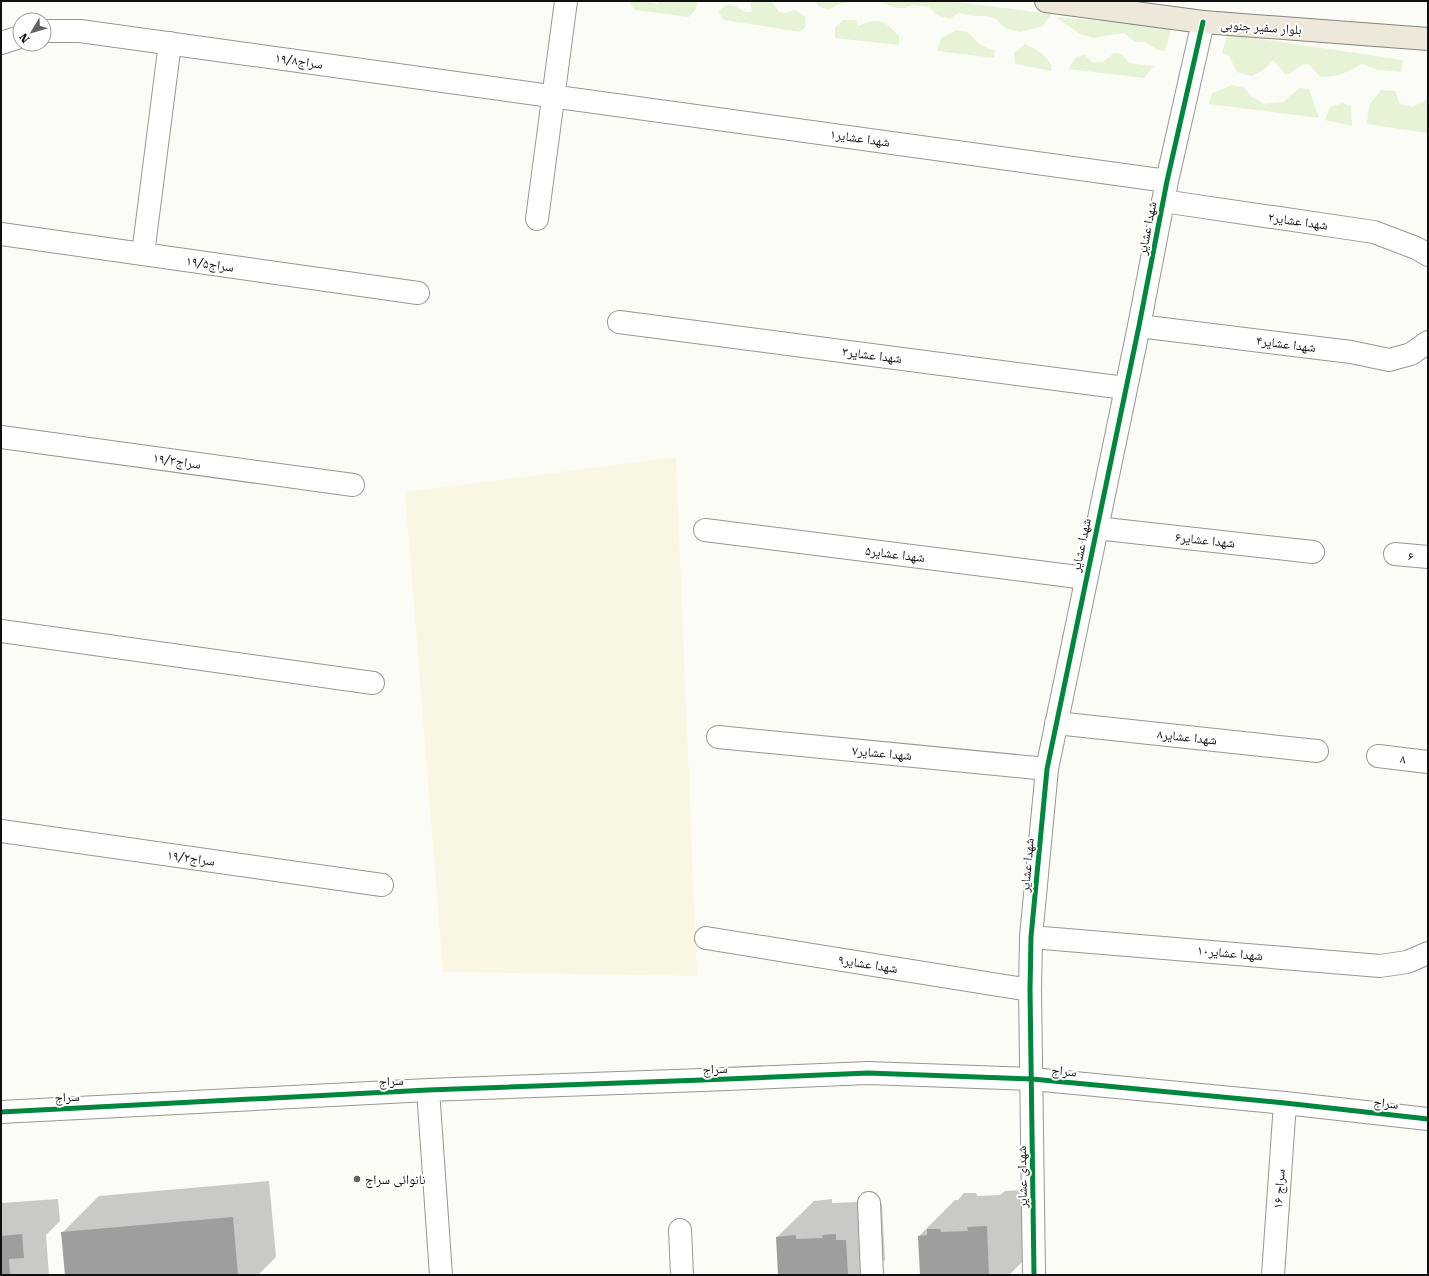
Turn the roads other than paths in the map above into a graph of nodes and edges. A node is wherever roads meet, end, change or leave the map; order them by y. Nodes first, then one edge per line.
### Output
1 (566, 1) edge
2 (1046, 1) edge
3 (1203, 22) junction
4 (52, 31) edge
5 (12, 39) edge
6 (1428, 39) edge
7 (1, 43) edge
8 (170, 43) junction
9 (553, 96) junction
10 (1165, 191) junction
11 (536, 219) dead end
12 (1, 234) edge
13 (143, 254) junction
14 (1428, 255) edge
15 (418, 293) dead end
16 (619, 322) dead end
17 (1139, 326) junction
18 (1428, 342) edge
19 (1125, 388) junction
20 (1, 438) edge
21 (353, 484) dead end
22 (1096, 528) junction
23 (705, 530) dead end
24 (1313, 552) dead end
25 (1394, 554) dead end
26 (1428, 557) edge
27 (1086, 578) junction
28 (1, 631) edge
29 (373, 683) dead end
30 (1056, 724) junction
31 (718, 737) dead end
32 (1317, 751) dead end
33 (1378, 756) dead end
34 (1428, 762) edge
35 (1047, 769) junction
36 (1, 831) edge
37 (382, 885) dead end
38 (1031, 937) junction
39 (706, 938) dead end
40 (1428, 953) edge
41 (1030, 990) junction
42 (1032, 1079) junction
43 (428, 1090) junction
44 (1285, 1103) junction
45 (1, 1112) edge
46 (1428, 1118) edge
47 (869, 1203) dead end
48 (680, 1230) dead end
49 (441, 1275) edge
50 (682, 1275) edge
51 (872, 1275) edge
52 (1034, 1275) edge
53 (1273, 1275) edge

1 - 9 street
2 - 3 main road, بلوار سفیر جنوبی
3 - 6 main road, بلوار سفیر جنوبی
3 - 10 street, شهدا عشایر
4 - 8 street, سراج۱۹/۸
5 - 7 street
8 - 9 street, سراج۱۹/۸
8 - 13 street
9 - 10 street, شهدا عشایر۱
9 - 11 street
10 - 14 street, شهدا عشایر۲
10 - 17 street, شهدا عشایر
12 - 13 street, سراج۱۹/۵
13 - 15 street, سراج۱۹/۵
16 - 19 street, شهدا عشایر۳
17 - 18 street, شهدا عشایر۴
17 - 19 street, شهدا عشایر
19 - 22 street, شهدا عشایر
20 - 21 street, سراج۱۹/۳
22 - 24 street, شهدا عشایر۶
22 - 27 street, شهدا عشایر
23 - 27 street, شهدا عشایر۵
25 - 26 street, ۶
27 - 30 street, شهدا عشایر
28 - 29 street
30 - 32 street, شهدا عشایر۸
30 - 35 street, شهدا عشایر
31 - 35 street, شهدا عشایر۷
33 - 34 street, ۸
35 - 38 street, شهدا عشایر
36 - 37 street, سراج۱۹/۲
38 - 40 street, شهدا عشایر۱۰
38 - 41 street, شهدا عشایر
39 - 41 street, شهدا عشایر۹
41 - 42 street, شهدا عشایر
42 - 43 street, سراج
42 - 44 street, سراج
42 - 52 street, شهدای عشایر
43 - 45 street, سراج
43 - 49 street
44 - 46 street, سراج
44 - 53 street, سراج ۱۶
47 - 51 street
48 - 50 street

